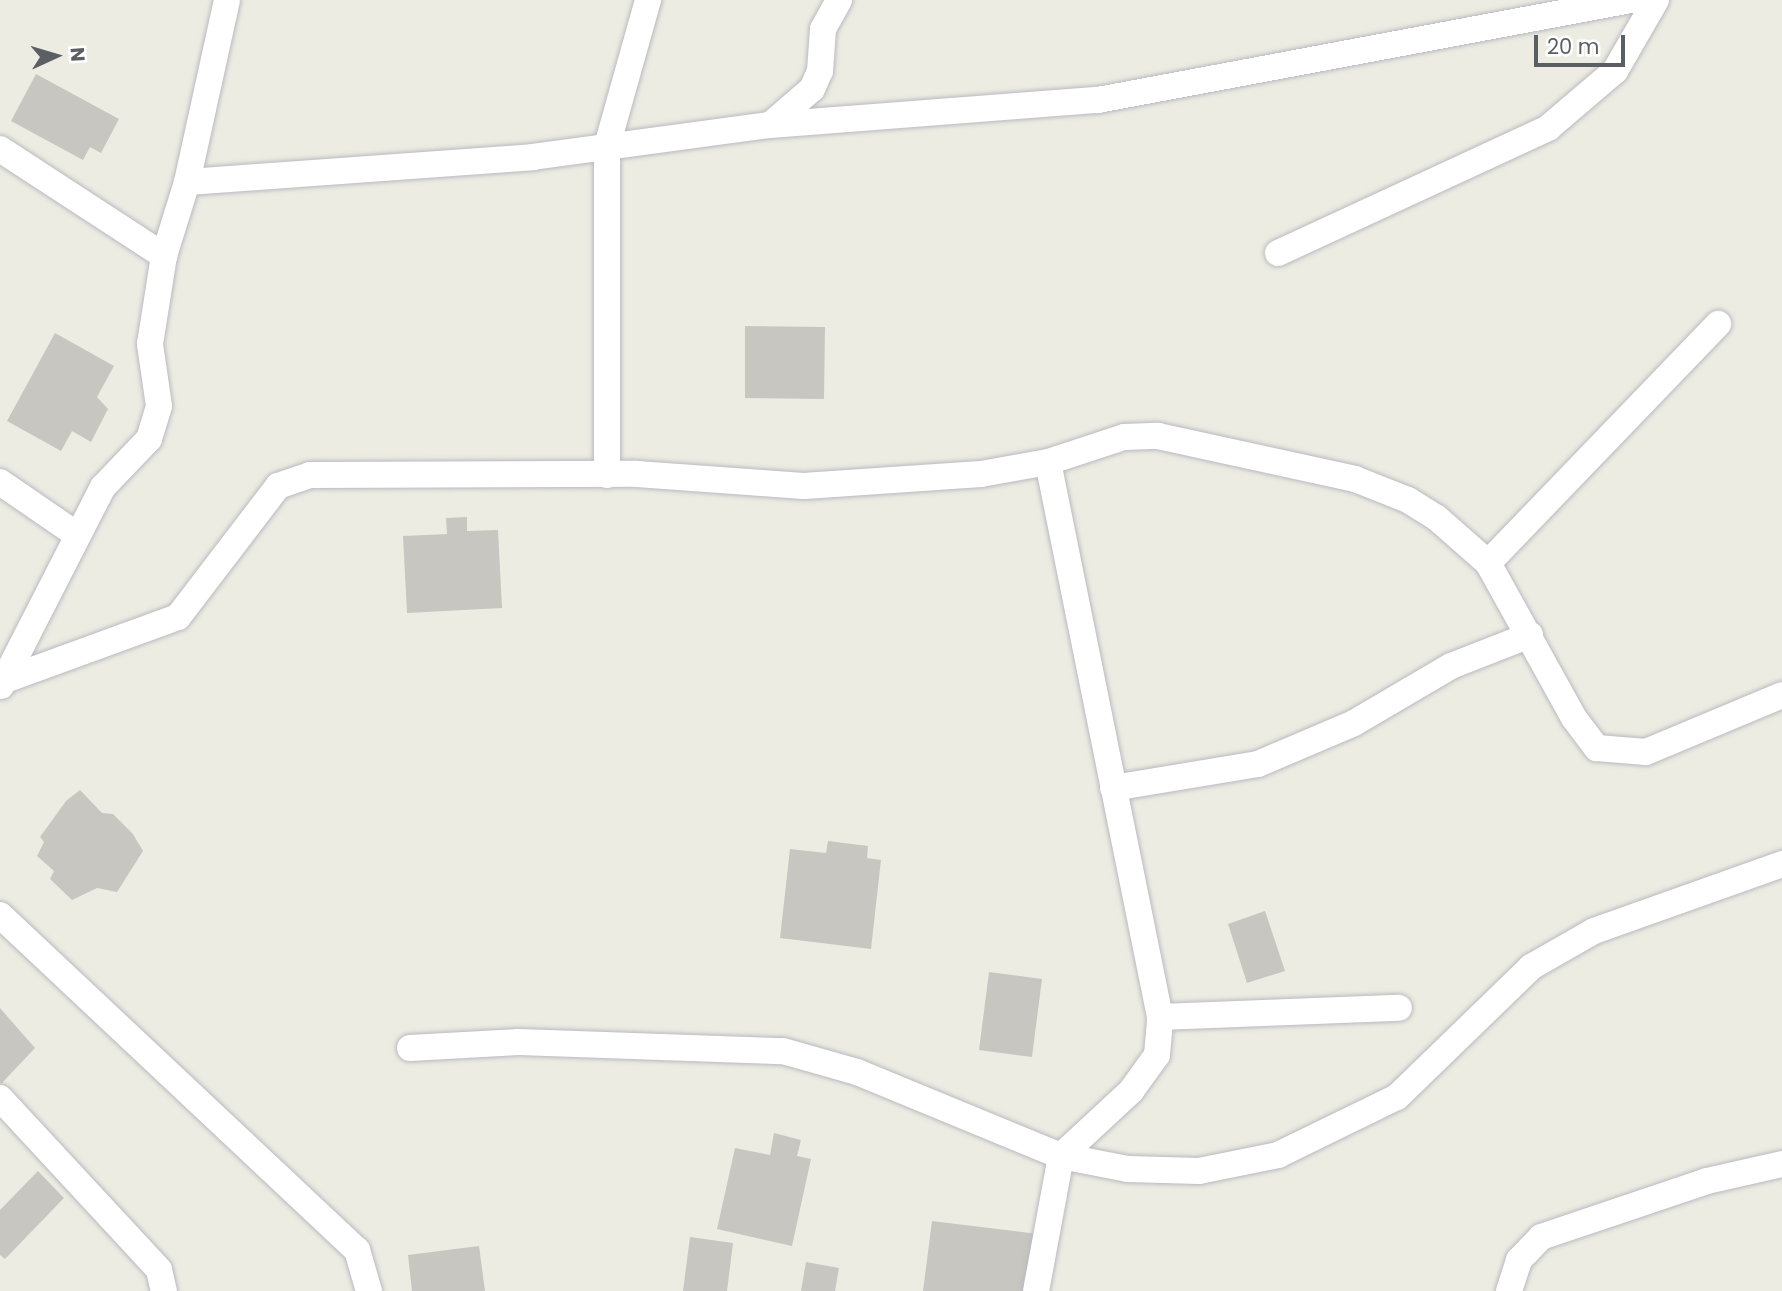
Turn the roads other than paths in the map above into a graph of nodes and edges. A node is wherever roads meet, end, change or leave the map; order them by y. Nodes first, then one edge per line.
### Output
1 (227, 0) edge
2 (648, 0) edge
3 (839, 0) edge
4 (1631, 0) edge
5 (1656, 0) edge
6 (770, 125) junction
7 (607, 146) junction
8 (0, 149) edge
9 (187, 182) junction
10 (1278, 253) dead end
11 (164, 256) junction
12 (1718, 324) dead end
13 (1048, 462) junction
14 (607, 475) junction
15 (0, 482) edge
16 (77, 535) junction
17 (1488, 563) junction
18 (1530, 635) junction
19 (3, 684) edge
20 (1782, 695) edge
21 (1113, 788) junction
22 (1782, 864) edge
23 (0, 915) edge
24 (1399, 1008) dead end
25 (1160, 1017) junction
26 (410, 1048) dead end
27 (0, 1098) edge
28 (1061, 1156) junction
29 (1782, 1164) edge
30 (164, 1291) edge
31 (369, 1291) edge
32 (1036, 1291) edge
33 (1509, 1291) edge

1 - 9 street
2 - 7 street
3 - 6 street
4 - 6 street
5 - 10 street
6 - 7 street
7 - 9 street
7 - 14 street
8 - 11 street
9 - 11 street
11 - 16 street
12 - 17 street
13 - 14 street
13 - 17 street
13 - 21 street
14 - 19 street
15 - 16 street
16 - 19 street
17 - 18 street
18 - 20 street
18 - 21 street
21 - 25 street
22 - 28 street
23 - 31 street
24 - 25 street
25 - 28 street
26 - 28 street
27 - 30 street
28 - 32 street
29 - 33 street

